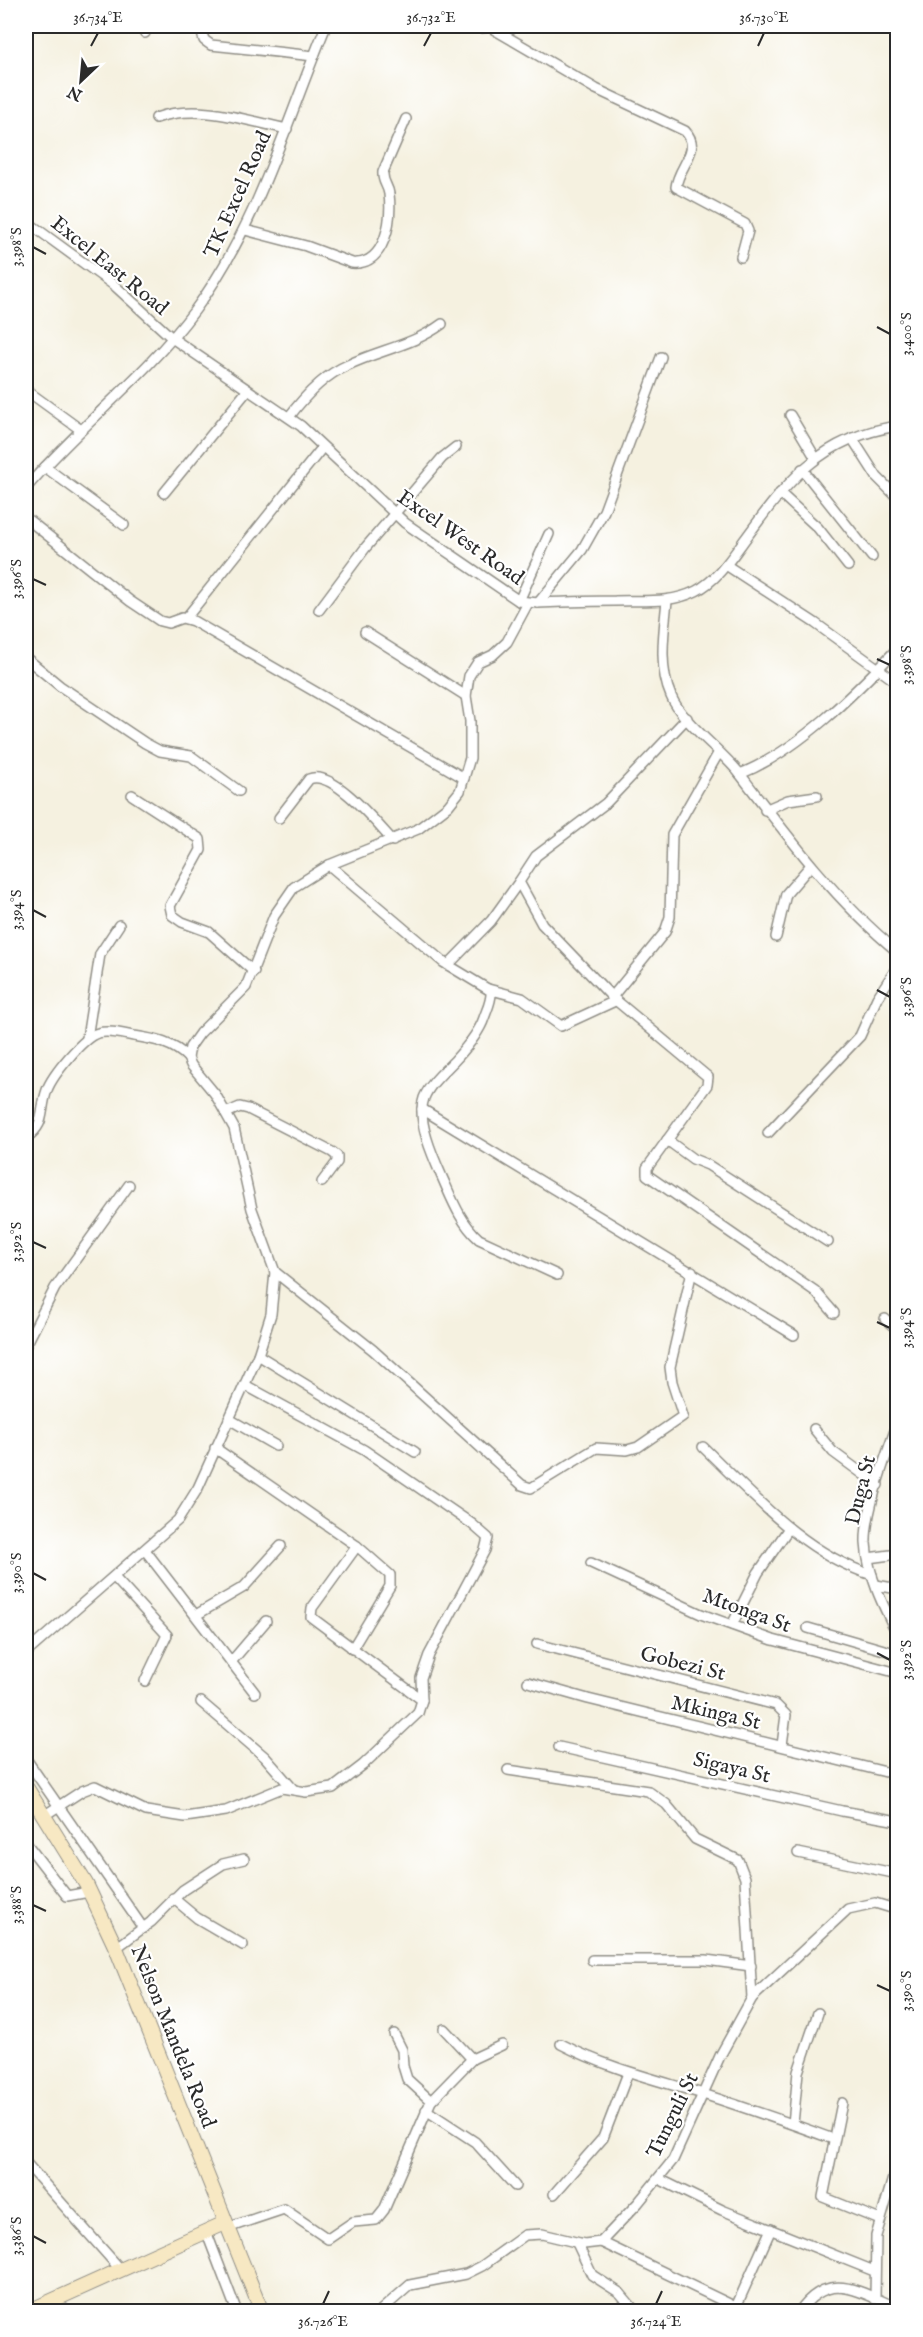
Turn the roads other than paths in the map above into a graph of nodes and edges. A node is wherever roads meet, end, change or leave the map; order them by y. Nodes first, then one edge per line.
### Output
1 (200, 26) edge
2 (327, 26) edge
3 (469, 26) edge
4 (492, 26) edge
5 (314, 56) junction
6 (156, 118) dead end
7 (406, 119) dead end
8 (286, 129) junction
9 (26, 221) edge
10 (245, 230) junction
11 (741, 257) dead end
12 (442, 324) dead end
13 (171, 338) junction
14 (661, 357) dead end
15 (26, 390) edge
16 (247, 391) junction
17 (790, 415) dead end
18 (289, 417) junction
19 (897, 426) edge
20 (81, 430) junction
21 (852, 438) junction
22 (456, 447) dead end
23 (322, 448) junction
24 (816, 457) junction
25 (45, 466) junction
26 (802, 469) junction
27 (26, 488) edge
28 (164, 493) dead end
29 (780, 493) junction
30 (897, 498) edge
31 (394, 514) junction
32 (26, 518) edge
33 (124, 525) dead end
34 (549, 534) dead end
35 (872, 557) dead end
36 (726, 565) junction
37 (848, 566) dead end
38 (667, 601) junction
39 (528, 602) junction
40 (319, 610) dead end
41 (186, 618) junction
42 (364, 632) dead end
43 (897, 648) edge
44 (26, 658) edge
45 (878, 669) junction
46 (897, 682) edge
47 (466, 696) junction
48 (687, 718) junction
49 (719, 752) junction
50 (740, 774) junction
51 (464, 778) junction
52 (239, 791) dead end
53 (132, 795) dead end
54 (817, 796) dead end
55 (765, 810) junction
56 (279, 818) dead end
57 (393, 841) junction
58 (329, 865) junction
59 (811, 865) junction
60 (519, 882) junction
61 (119, 926) dead end
62 (776, 937) dead end
63 (897, 952) edge
64 (448, 965) junction
65 (897, 966) edge
66 (254, 972) junction
67 (488, 989) junction
68 (613, 999) junction
69 (87, 1038) junction
70 (188, 1058) junction
71 (422, 1109) junction
72 (226, 1113) junction
73 (768, 1133) dead end
74 (26, 1138) edge
75 (667, 1140) junction
76 (322, 1182) dead end
77 (129, 1185) dead end
78 (828, 1242) dead end
79 (692, 1271) junction
80 (275, 1272) junction
81 (557, 1275) dead end
82 (834, 1313) dead end
83 (885, 1319) dead end
84 (897, 1330) edge
85 (794, 1335) dead end
86 (26, 1345) edge
87 (258, 1355) junction
88 (244, 1385) junction
89 (228, 1419) junction
90 (897, 1422) edge
91 (814, 1429) dead end
92 (276, 1446) dead end
93 (704, 1447) dead end
94 (215, 1448) junction
95 (415, 1452) dead end
96 (878, 1485) junction
97 (789, 1528) junction
98 (281, 1546) dead end
99 (357, 1546) junction
100 (145, 1550) junction
101 (897, 1554) edge
102 (868, 1558) junction
103 (591, 1563) dead end
104 (872, 1575) junction
105 (114, 1577) junction
106 (876, 1585) junction
107 (897, 1589) edge
108 (196, 1615) junction
109 (266, 1621) dead end
110 (732, 1625) junction
111 (808, 1628) dead end
112 (897, 1635) edge
113 (537, 1644) dead end
114 (352, 1649) junction
115 (26, 1653) edge
116 (897, 1654) edge
117 (231, 1662) junction
118 (897, 1673) edge
119 (145, 1681) dead end
120 (528, 1682) dead end
121 (255, 1693) dead end
122 (422, 1701) junction
123 (201, 1702) dead end
124 (782, 1745) junction
125 (559, 1747) dead end
126 (26, 1759) edge
127 (508, 1770) dead end
128 (897, 1775) edge
129 (26, 1787) edge
130 (293, 1789) junction
131 (59, 1806) junction
132 (45, 1815) junction
133 (897, 1821) edge
134 (26, 1843) edge
135 (798, 1853) dead end
136 (244, 1858) dead end
137 (897, 1874) edge
138 (90, 1892) junction
139 (173, 1898) junction
140 (897, 1910) edge
141 (143, 1928) junction
142 (243, 1945) dead end
143 (116, 1948) junction
144 (592, 1960) dead end
145 (751, 1966) junction
146 (752, 1998) junction
147 (818, 2013) dead end
148 (444, 2029) dead end
149 (394, 2034) dead end
150 (561, 2044) dead end
151 (502, 2045) dead end
152 (472, 2059) junction
153 (628, 2073) junction
154 (702, 2094) junction
155 (431, 2101) junction
156 (842, 2103) dead end
157 (426, 2110) junction
158 (793, 2124) junction
159 (833, 2139) junction
160 (897, 2161) edge
161 (26, 2163) edge
162 (659, 2179) junction
163 (515, 2186) dead end
164 (554, 2194) dead end
165 (880, 2220) junction
166 (226, 2226) junction
167 (771, 2229) junction
168 (206, 2231) junction
169 (601, 2242) junction
170 (577, 2243) junction
171 (121, 2270) junction
172 (874, 2271) junction
173 (875, 2299) junction
174 (736, 2307) junction
175 (897, 2308) edge
176 (28, 2311) edge
177 (237, 2312) edge
178 (262, 2312) edge
179 (379, 2312) edge
180 (636, 2312) edge
181 (746, 2312) edge
182 (799, 2312) edge

1 - 5 street
2 - 5 street, TK Excel Road
3 - 4 street
4 - 11 street
5 - 8 street, TK Excel Road
6 - 8 street
7 - 10 street
8 - 10 street, TK Excel Road
9 - 13 street, Excel East Road
10 - 13 street, TK Excel Road
12 - 18 street
13 - 16 street, Excel West Road
13 - 20 street, TK Excel Road
14 - 39 street
15 - 20 street
16 - 18 street, Excel West Road
16 - 28 street
17 - 24 street
18 - 23 street, Excel West Road
19 - 21 street, Excel West Road
20 - 25 street, TK Excel Road
21 - 24 street, Excel West Road
21 - 30 street
22 - 31 street
23 - 31 street, Excel West Road
23 - 41 street
24 - 26 street, Excel West Road
25 - 27 street, TK Excel Road
25 - 33 street
26 - 29 street, Excel West Road
26 - 35 street
29 - 36 street, Excel West Road
29 - 37 street
31 - 39 street, Excel West Road
31 - 40 street
32 - 41 street
34 - 39 street
36 - 38 street, Excel West Road
36 - 45 street
38 - 39 street, Excel West Road
38 - 48 street
39 - 47 street
41 - 51 street
42 - 47 street
43 - 45 street
44 - 52 street
45 - 46 street
45 - 50 street
47 - 51 street
48 - 49 street
48 - 60 street
49 - 50 street
49 - 68 street
50 - 55 street
51 - 57 street
53 - 66 street
54 - 55 street
55 - 59 street
56 - 57 street
57 - 58 street
58 - 64 street
58 - 66 street
59 - 62 street
59 - 63 street
60 - 64 street
60 - 68 street
61 - 69 street
64 - 67 street
65 - 73 street
66 - 70 street
67 - 68 street
67 - 71 street
68 - 75 street
69 - 70 street
69 - 74 street
70 - 72 street
71 - 79 street
71 - 81 street
72 - 76 street
72 - 80 street
75 - 78 street
75 - 82 street
77 - 86 street
79 - 80 street
79 - 85 street
80 - 87 street
83 - 84 street
87 - 88 street
87 - 95 street
88 - 89 street
88 - 122 street
89 - 92 street
89 - 94 street
90 - 96 street, Duga St
91 - 96 street
93 - 97 street
94 - 99 street
94 - 100 street
96 - 102 street, Duga St
97 - 104 street
97 - 110 street
98 - 108 street
99 - 114 street
99 - 114 street
100 - 105 street
100 - 108 street
101 - 102 street
102 - 104 street, Duga St
103 - 110 street, Mtonga St
104 - 106 street, Duga St
105 - 115 street
105 - 119 street
106 - 107 street
106 - 112 street, Duga St
108 - 117 street
109 - 117 street
110 - 118 street, Mtonga St
111 - 116 street
113 - 124 street, Gobezi St
114 - 122 street
117 - 121 street
120 - 124 street, Mkinga St
122 - 130 street
123 - 130 street
124 - 128 street, Mkinga St
125 - 133 street, Sigaya St
126 - 131 street
127 - 145 street
129 - 132 main road, Nelson Mandela Road
130 - 131 street
131 - 132 street
131 - 141 street
132 - 138 main road, Nelson Mandela Road
134 - 138 street
135 - 137 street
136 - 139 street
138 - 143 main road, Nelson Mandela Road
139 - 141 street
139 - 142 street
140 - 146 street, Tunguli St
141 - 143 street
143 - 166 main road, Nelson Mandela Road
144 - 145 street
145 - 146 street
146 - 154 street, Tunguli St
147 - 158 street
148 - 152 street
149 - 155 street
150 - 153 street
151 - 152 street
152 - 155 street
153 - 154 street
153 - 164 street
154 - 158 street
154 - 162 street, Tunguli St
155 - 157 street
156 - 159 street
157 - 163 street
157 - 166 street
158 - 159 street
159 - 165 street
160 - 165 street
161 - 171 street
162 - 167 street
162 - 169 street, Tunguli St
165 - 172 street
166 - 168 main road
166 - 178 main road, Nelson Mandela Road
167 - 172 street
167 - 174 street
168 - 171 main road
168 - 177 street
169 - 170 street
169 - 174 street
170 - 179 street
170 - 180 street
171 - 176 main road
172 - 173 street
173 - 175 street
173 - 182 street
174 - 181 street

